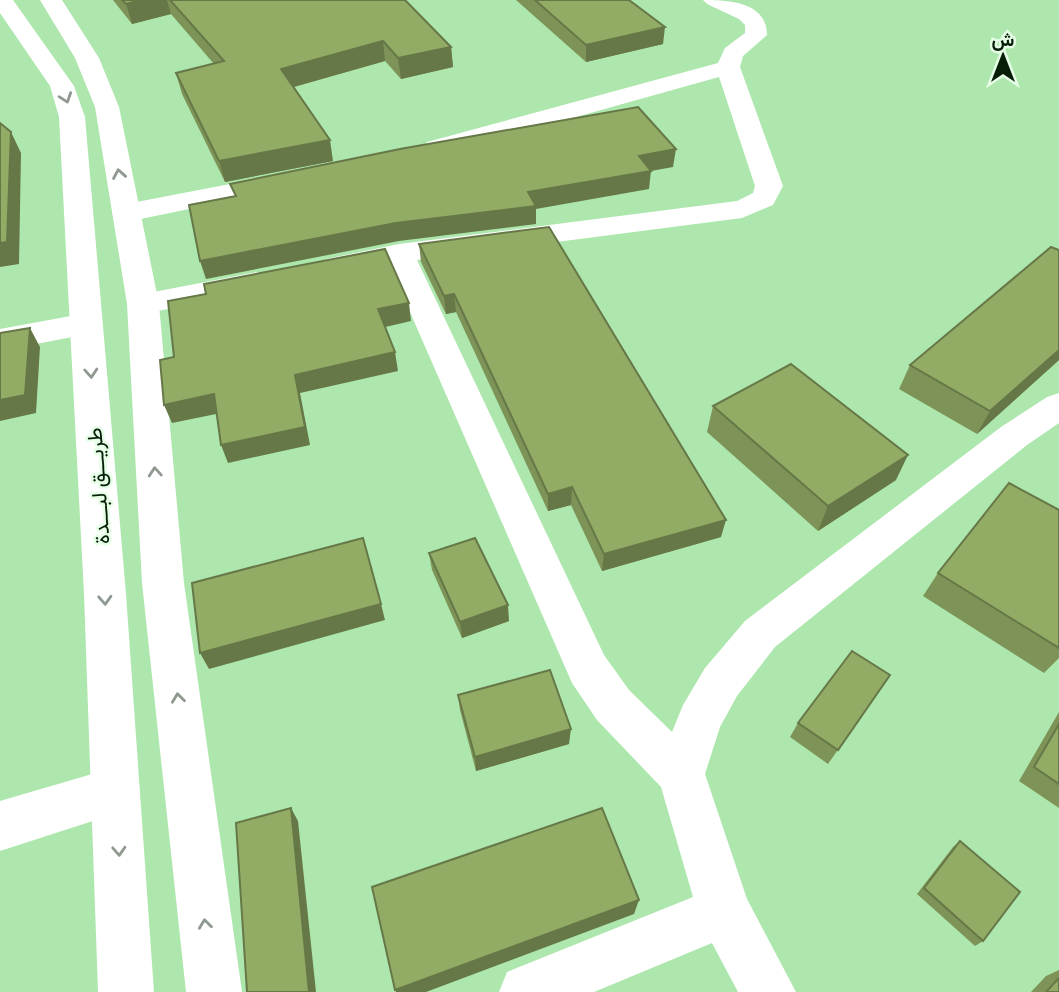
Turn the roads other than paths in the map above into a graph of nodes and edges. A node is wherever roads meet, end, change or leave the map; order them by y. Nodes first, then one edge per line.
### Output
1 (2, 0) edge
2 (51, 0) edge
3 (714, 0) edge
4 (0, 39) edge
5 (41, 54) junction
6 (728, 67) junction
7 (406, 156) edge
8 (313, 176) edge
9 (126, 213) junction
10 (399, 253) junction
11 (143, 304) junction
12 (87, 324) junction
13 (0, 340) edge
14 (1059, 406) edge
15 (681, 774) junction
16 (116, 791) junction
17 (0, 826) edge
18 (724, 911) junction
19 (126, 992) edge
20 (214, 992) edge
21 (527, 992) edge
22 (768, 992) edge

1 - 5 street, طريـــق لبـــدة
9 -> 2 street
3 - 6 street
4 - 5 street
5 -> 12 street, طريـــق لبـــدة
6 - 7 street
6 - 10 street
8 - 9 street
9 - 11 street
10 - 11 street
10 - 15 street
20 -> 11 street
12 - 13 street
12 -> 16 street, طريـــق لبـــدة
14 - 15 street
15 - 18 street
16 - 17 street
16 -> 19 street, طريـــق لبـــدة
18 - 21 street
18 - 22 street

